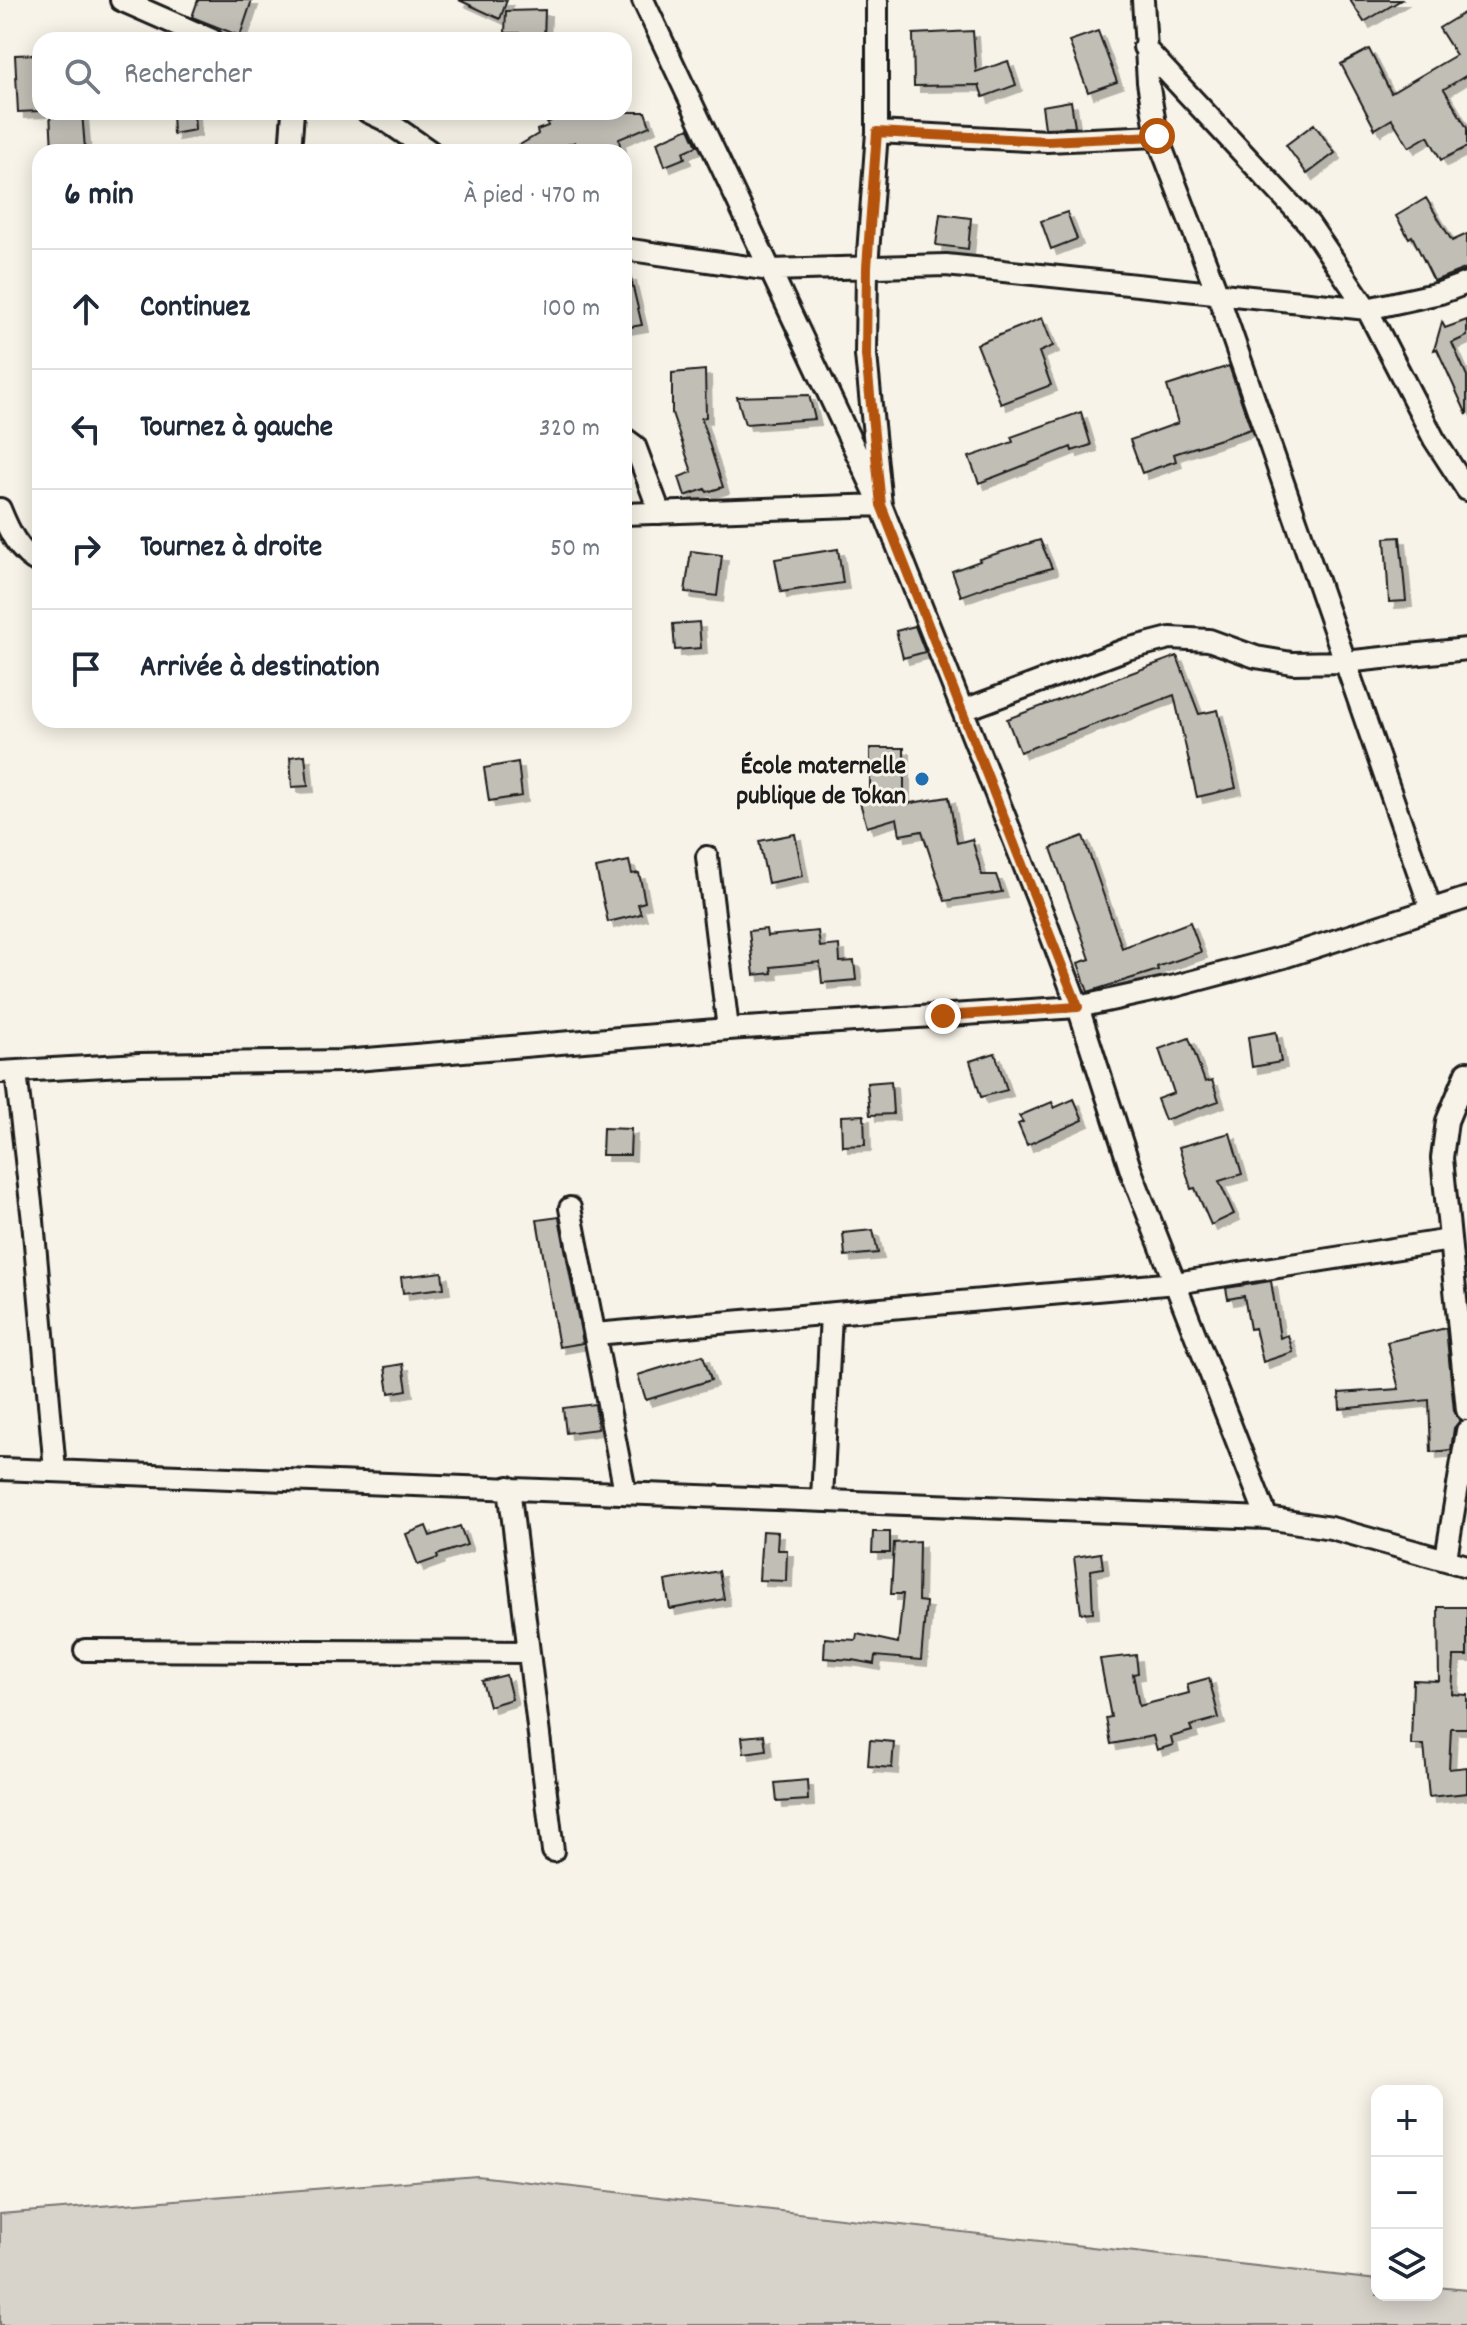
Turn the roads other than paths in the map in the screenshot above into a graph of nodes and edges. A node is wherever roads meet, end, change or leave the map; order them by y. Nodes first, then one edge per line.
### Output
1 (121, 0) edge
2 (643, 0) edge
3 (877, 0) edge
4 (1143, 0) edge
5 (194, 32) edge
6 (1144, 47) junction
7 (292, 120) edge
8 (385, 120) edge
9 (877, 132) junction
10 (1157, 136) junction
11 (291, 144) edge
12 (420, 144) edge
13 (632, 250) edge
14 (867, 267) junction
15 (770, 270) junction
16 (1467, 283) edge
17 (1218, 295) junction
18 (1367, 309) junction
19 (632, 444) edge
20 (1467, 490) edge
21 (881, 505) junction
22 (0, 509) edge
23 (660, 513) junction
24 (632, 514) edge
25 (32, 559) edge
26 (1467, 649) edge
27 (1345, 662) junction
28 (964, 710) junction
29 (707, 857) dead end
30 (1467, 898) edge
31 (1431, 909) junction
32 (1078, 1007) junction
33 (728, 1029) junction
34 (8, 1072) edge
35 (1467, 1072) edge
36 (570, 1208) dead end
37 (1450, 1240) junction
38 (1176, 1283) junction
39 (831, 1314) junction
40 (595, 1334) junction
41 (1467, 1410) edge
42 (1467, 1431) edge
43 (0, 1469) edge
44 (55, 1470) junction
45 (509, 1487) junction
46 (625, 1491) junction
47 (822, 1499) junction
48 (1267, 1518) junction
49 (1446, 1558) junction
50 (1467, 1566) edge
51 (85, 1650) dead end
52 (529, 1652) junction
53 (553, 1851) dead end

1 - 5 street
2 - 15 street
3 - 9 street
4 - 6 street
6 - 10 street
6 - 18 street
7 - 11 street
8 - 12 street
9 - 10 street
9 - 14 street
10 - 17 street
13 - 15 street
14 - 15 street
14 - 17 street
14 - 21 street
15 - 21 street
16 - 18 street
17 - 18 street
17 - 27 street
18 - 20 street
19 - 23 street
21 - 23 street
21 - 28 street
22 - 25 street
23 - 24 street
26 - 27 street
27 - 28 street
27 - 31 street
28 - 32 street
29 - 33 street
30 - 31 street
31 - 32 street
32 - 33 street
32 - 38 street
33 - 34 street
34 - 44 street
35 - 37 street
36 - 40 street
37 - 38 street
37 - 41 street
38 - 39 street
38 - 48 street
39 - 40 street
39 - 47 street
40 - 46 street
42 - 49 street
43 - 44 street
44 - 45 street
45 - 46 street
45 - 52 street
46 - 47 street
47 - 48 street
48 - 49 street
49 - 50 street
51 - 52 street
52 - 53 street

